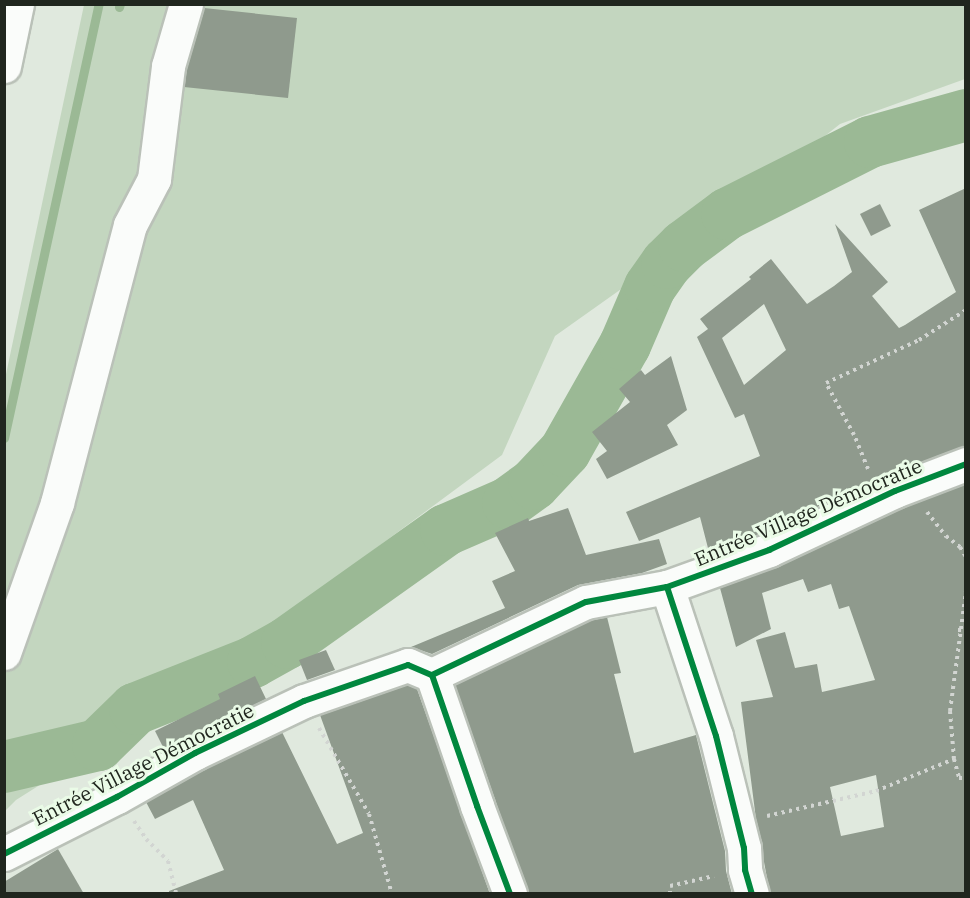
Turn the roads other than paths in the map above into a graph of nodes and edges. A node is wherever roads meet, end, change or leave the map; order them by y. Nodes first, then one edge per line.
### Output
1 (7, 4) edge
2 (17, 4) edge
3 (186, 4) edge
4 (4, 18) edge
5 (4, 66) edge
6 (966, 464) edge
7 (667, 587) junction
8 (4, 653) edge
9 (432, 675) junction
10 (4, 854) edge
11 (748, 882) edge
12 (510, 894) edge

1 - 4 street
2 - 5 street
3 - 8 street
6 - 7 street, Entrée Village Démocratie
7 - 9 street, Entrée Village Démocratie
7 - 11 street
9 - 10 street, Entrée Village Démocratie
9 - 12 street

